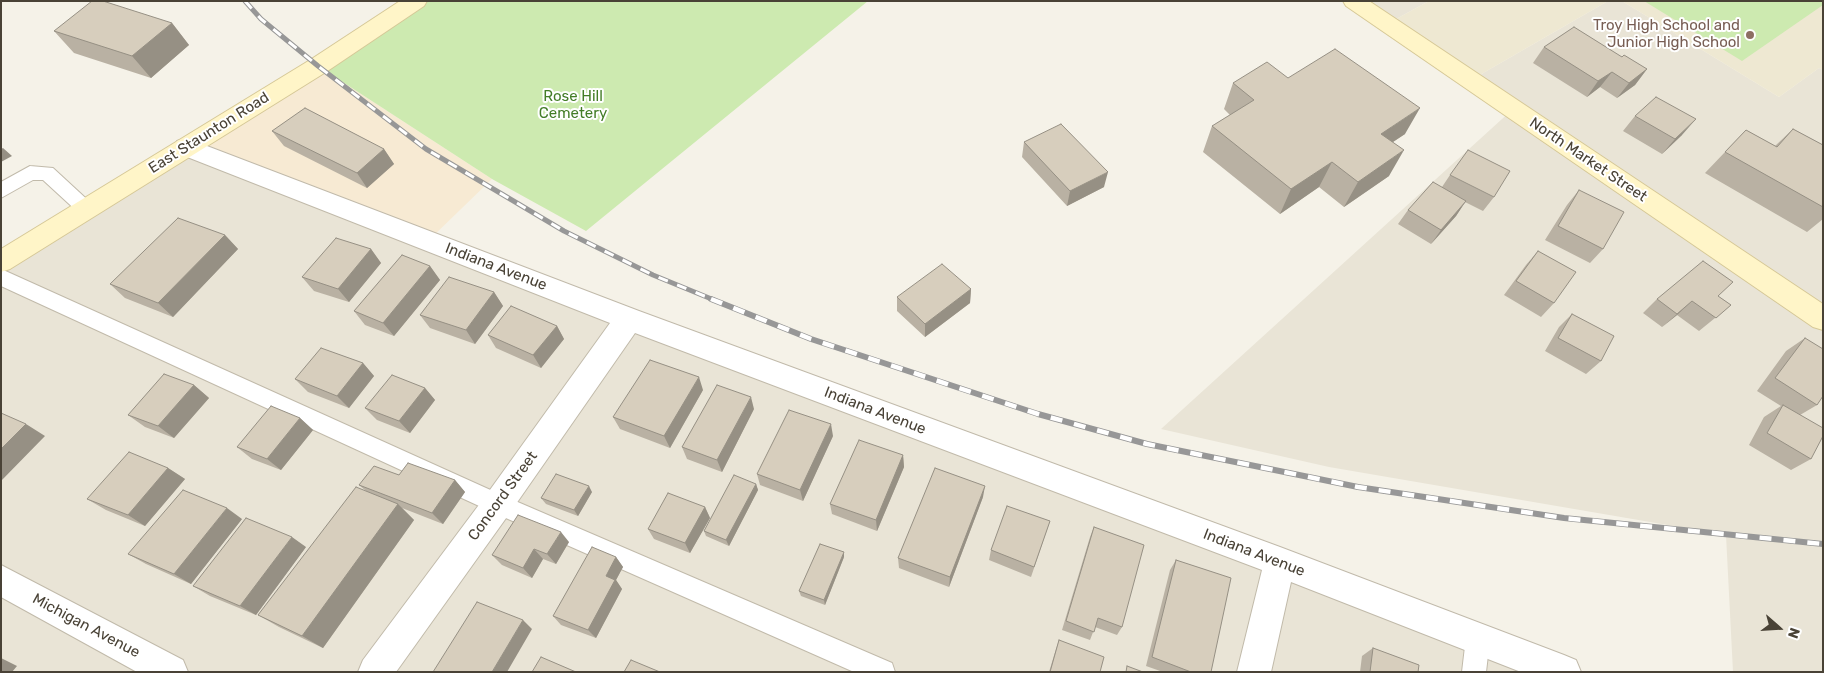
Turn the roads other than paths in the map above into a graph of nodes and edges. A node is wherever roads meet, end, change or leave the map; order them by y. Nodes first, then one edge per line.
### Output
1 (416, 1) edge
2 (1354, 1) edge
3 (186, 147) junction
4 (1, 191) edge
5 (86, 209) junction
6 (1, 262) edge
7 (1, 277) edge
8 (629, 319) junction
9 (1823, 319) edge
10 (498, 504) junction
11 (1280, 562) junction
12 (1, 580) edge
13 (1478, 638) junction
14 (170, 672) edge
15 (375, 672) edge
16 (884, 672) edge
17 (1254, 672) edge
18 (1474, 672) edge
19 (1564, 672) edge

1 - 3 street, East Staunton Road
2 - 9 street, North Market Street
3 - 5 street, East Staunton Road
3 - 8 street, Indiana Avenue
4 - 5 lane
5 - 6 street, East Staunton Road
7 - 10 lane
8 - 10 street, Concord Street
8 - 11 street, Indiana Avenue
10 - 15 street, Concord Street
10 - 16 lane
11 - 13 street, Indiana Avenue
11 - 17 street
12 - 14 street, Michigan Avenue
13 - 18 lane
13 - 19 street, Indiana Avenue

